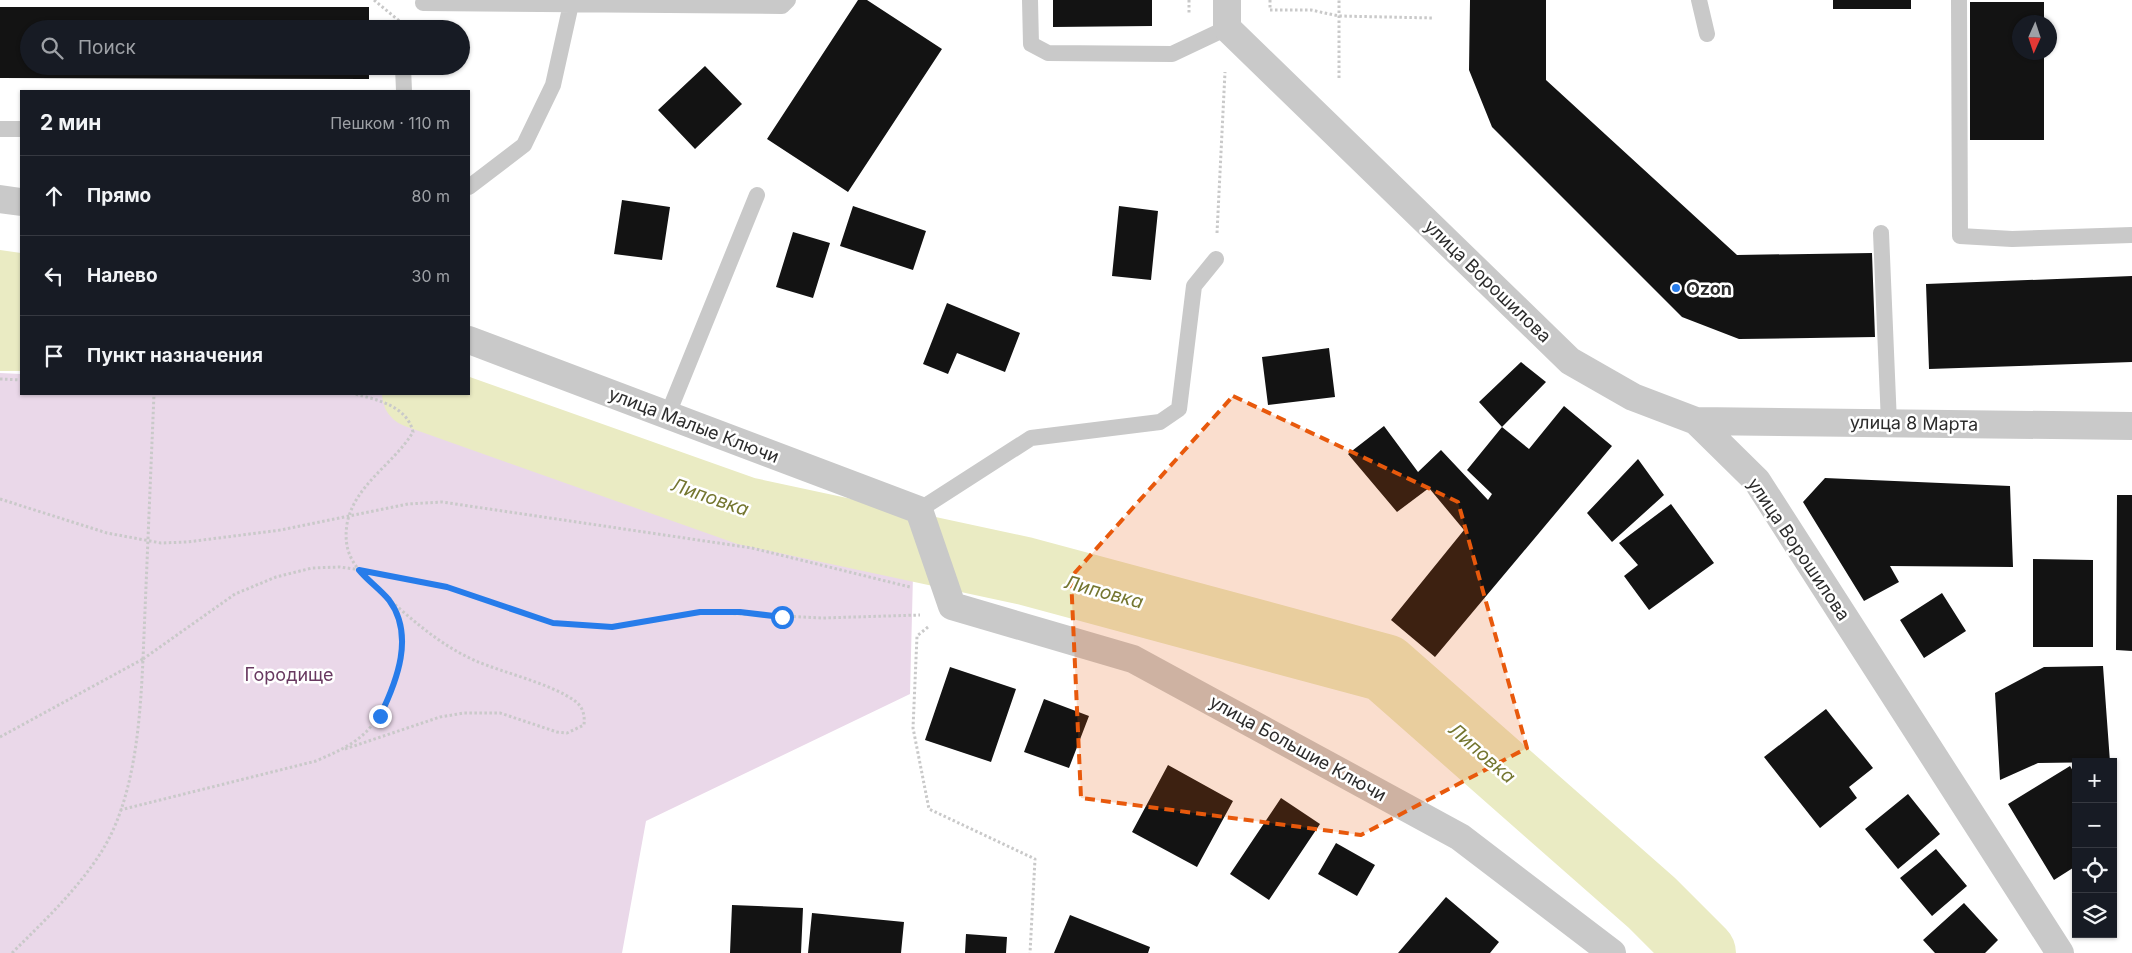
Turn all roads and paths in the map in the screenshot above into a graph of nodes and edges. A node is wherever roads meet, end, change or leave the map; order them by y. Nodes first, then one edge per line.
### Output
1 (374, 0) edge
2 (788, 0) edge
3 (1030, 0) edge
4 (1227, 0) edge
5 (1270, 0) edge
6 (1339, 0) edge
7 (1700, 0) edge
8 (1959, 0) edge
9 (423, 3) dead end
10 (571, 4) junction
11 (1339, 16) junction
12 (1434, 18) dead end
13 (398, 20) edge
14 (1227, 28) junction
15 (1707, 34) dead end
16 (403, 75) edge
17 (1339, 78) dead end
18 (404, 90) edge
19 (0, 129) edge
20 (20, 129) edge
21 (470, 186) edge
22 (757, 195) dead end
23 (0, 199) edge
24 (20, 202) edge
25 (1881, 233) dead end
26 (2132, 235) edge
27 (1216, 259) joint
28 (470, 340) edge
29 (0, 379) edge
30 (20, 380) edge
31 (154, 395) edge
32 (359, 395) edge
33 (668, 414) junction
34 (1696, 421) junction
35 (1889, 423) junction
36 (2132, 426) edge
37 (0, 499) edge
38 (919, 510) junction
39 (350, 515) junction
40 (148, 541) junction
41 (359, 570) junction
42 (388, 598) junction
43 (940, 610) junction
44 (917, 636) dead end
45 (143, 659) junction
46 (0, 737) edge
47 (343, 750) junction
48 (120, 810) junction
49 (12, 953) edge
50 (1030, 953) edge
51 (1612, 953) edge
52 (2060, 953) edge

1 - 13 path
2 - 10 lane
3 - 14 lane
4 - 14 street
5 - 11 path
6 - 11 path
7 - 15 lane
8 - 26 lane
9 - 10 lane
10 - 21 lane
11 - 12 path
11 - 17 path
14 - 27 path
14 - 34 street, улица Ворошилова
16 - 18 lane
19 - 20 lane
22 - 33 lane
23 - 24 street
25 - 35 lane
27 - 38 lane
28 - 33 street, улица Малые Ключи
29 - 30 path
31 - 40 path
32 - 39 path
33 - 38 street, улица Малые Ключи
34 - 35 street, улица 8 Марта
34 - 52 street, улица Ворошилова
35 - 36 street, улица 8 Марта
37 - 40 path
38 - 43 street
39 - 40 path
39 - 41 path
39 - 43 path
40 - 45 path
41 - 42 path
41 - 43 path
41 - 45 path
42 - 47 path
42 - 47 path
43 - 51 street, улица Большие Ключи
44 - 50 path
45 - 46 path
45 - 48 path
47 - 48 path
48 - 49 path

